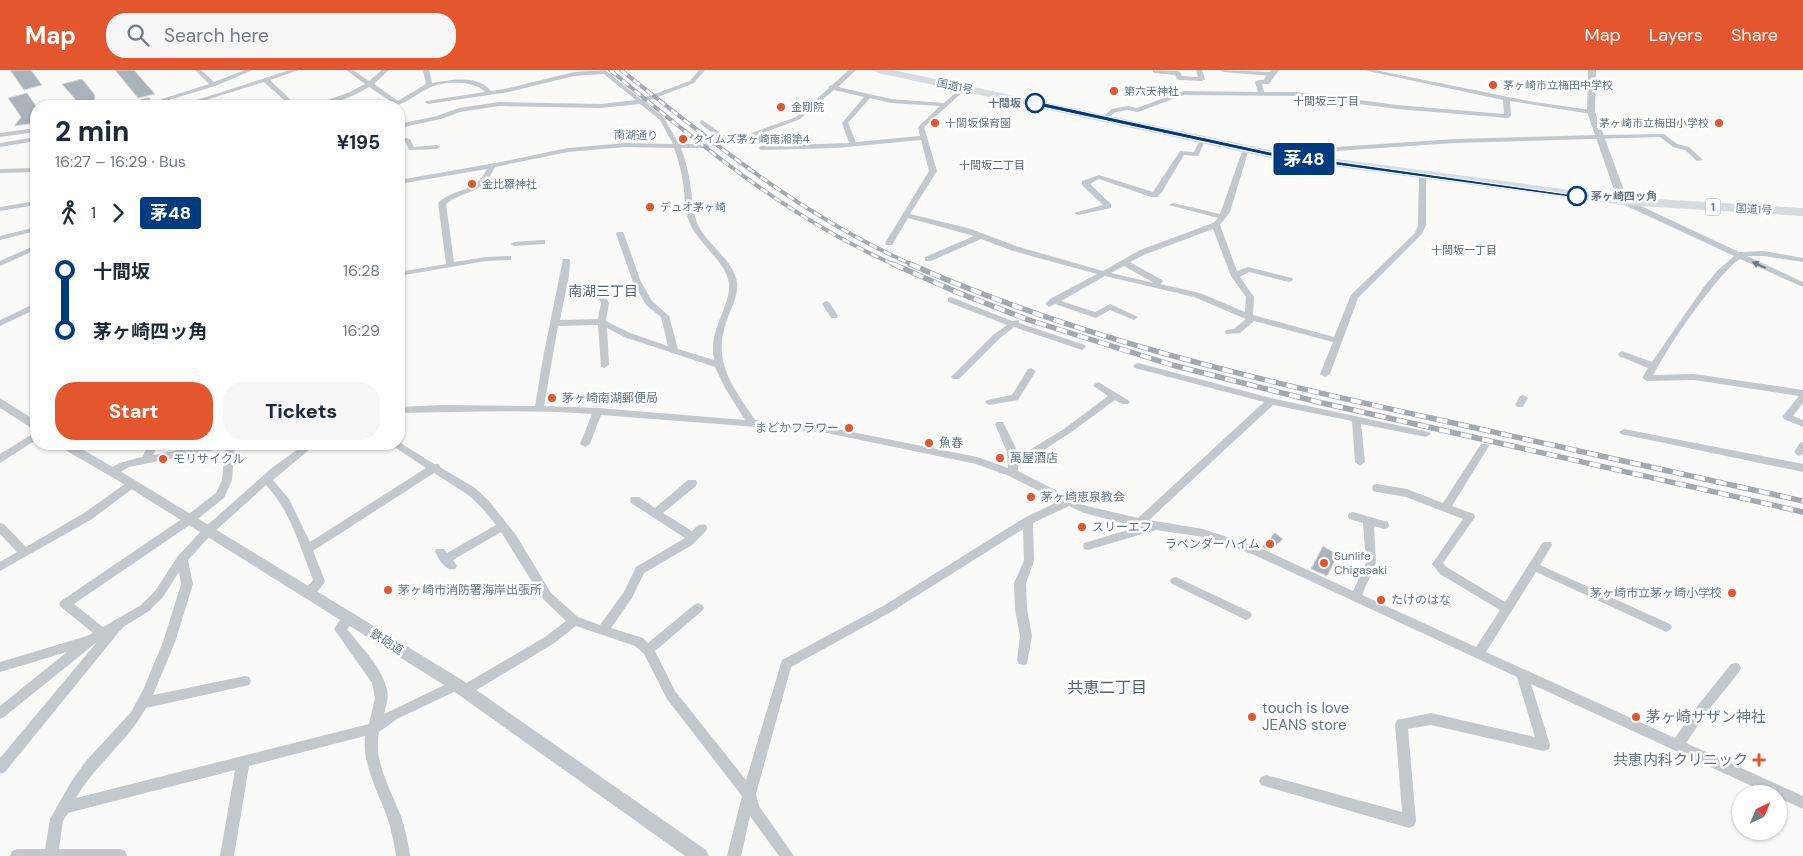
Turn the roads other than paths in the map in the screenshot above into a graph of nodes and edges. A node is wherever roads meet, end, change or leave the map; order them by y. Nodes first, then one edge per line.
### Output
1 (198, 70) edge
2 (250, 70) edge
3 (296, 70) edge
4 (349, 70) edge
5 (386, 70) edge
6 (702, 70) edge
7 (853, 70) edge
8 (878, 70) edge
9 (1199, 70) edge
10 (1223, 70) edge
11 (1366, 70) edge
12 (1592, 70) edge
13 (428, 71) edge
14 (1155, 71) dead end
15 (1274, 72) edge
16 (266, 80) junction
17 (1266, 82) joint
18 (211, 83) junction
19 (369, 85) junction
20 (429, 85) junction
21 (831, 87) junction
22 (964, 88) junction
23 (490, 93) junction
24 (1262, 94) junction
25 (869, 95) junction
26 (1506, 98) junction
27 (147, 100) edge
28 (161, 100) edge
29 (201, 100) edge
30 (288, 100) edge
31 (334, 100) edge
32 (388, 100) edge
33 (404, 100) edge
34 (428, 102) dead end
35 (639, 102) junction
36 (947, 105) junction
37 (1591, 112) junction
38 (1104, 118) junction
39 (702, 122) dead end
40 (405, 125) edge
41 (30, 126) edge
42 (0, 129) edge
43 (30, 131) edge
44 (0, 135) edge
45 (1657, 135) junction
46 (1599, 136) junction
47 (923, 138) junction
48 (405, 139) edge
49 (1202, 139) junction
50 (30, 140) edge
51 (728, 142) junction
52 (853, 144) junction
53 (0, 145) edge
54 (437, 147) dead end
55 (676, 147) junction
56 (762, 148) dead end
57 (1246, 149) junction
58 (1677, 154) dead end
59 (1699, 160) dead end
60 (1317, 161) junction
61 (492, 166) junction
62 (30, 170) edge
63 (0, 171) edge
64 (1423, 176) junction
65 (405, 181) edge
66 (1623, 201) junction
67 (30, 204) edge
68 (1174, 205) dead end
69 (0, 209) edge
70 (1803, 212) edge
71 (1078, 213) dead end
72 (906, 215) junction
73 (1223, 217) junction
74 (1216, 225) junction
75 (30, 230) edge
76 (620, 234) dead end
77 (980, 236) junction
78 (0, 238) edge
79 (542, 242) dead end
80 (889, 243) dead end
81 (514, 244) dead end
82 (30, 250) edge
83 (1738, 255) junction
84 (508, 258) dead end
85 (928, 259) dead end
86 (1803, 260) edge
87 (566, 261) dead end
88 (1125, 263) junction
89 (0, 264) edge
90 (450, 266) junction
91 (405, 273) edge
92 (1106, 274) junction
93 (1235, 276) junction
94 (1289, 280) dead end
95 (1803, 285) edge
96 (1169, 287) junction
97 (599, 292) dead end
98 (951, 300) dead end
99 (826, 304) dead end
100 (30, 309) edge
101 (834, 316) dead end
102 (1134, 317) dead end
103 (1250, 317) junction
104 (602, 322) junction
105 (0, 323) edge
106 (555, 323) junction
107 (1015, 323) junction
108 (1229, 332) dead end
109 (1338, 341) junction
110 (1082, 347) dead end
111 (674, 350) junction
112 (1622, 354) dead end
113 (604, 365) dead end
114 (718, 365) junction
115 (1138, 366) dead end
116 (1653, 366) junction
117 (1325, 374) dead end
118 (1016, 375) dead end
119 (956, 377) dead end
120 (1098, 385) dead end
121 (1803, 393) edge
122 (1115, 395) junction
123 (1803, 397) edge
124 (1271, 401) junction
125 (0, 402) edge
126 (990, 402) dead end
127 (1125, 402) dead end
128 (539, 408) junction
129 (405, 410) edge
130 (598, 411) junction
131 (1356, 418) junction
132 (750, 422) junction
133 (30, 423) edge
134 (1000, 424) dead end
135 (1803, 424) edge
136 (1624, 432) dead end
137 (1426, 434) dead end
138 (30, 439) edge
139 (585, 444) dead end
140 (1484, 446) dead end
141 (75, 450) edge
142 (151, 450) edge
143 (195, 450) edge
144 (230, 450) edge
145 (304, 450) edge
146 (405, 450) edge
147 (0, 459) edge
148 (146, 460) junction
149 (1360, 462) dead end
150 (435, 467) junction
151 (1803, 468) edge
152 (1014, 469) junction
153 (113, 471) junction
154 (267, 480) junction
155 (692, 482) dead end
156 (132, 483) junction
157 (1377, 488) dead end
158 (635, 500) dead end
159 (1068, 502) junction
160 (1446, 507) junction
161 (655, 513) junction
162 (1353, 516) dead end
163 (190, 519) junction
164 (1368, 520) junction
165 (1028, 521) junction
166 (1140, 523) junction
167 (1384, 525) dead end
168 (503, 526) junction
169 (1157, 526) junction
170 (0, 527) edge
171 (702, 528) dead end
172 (208, 531) junction
173 (692, 537) junction
174 (1547, 544) dead end
175 (1088, 546) dead end
176 (306, 550) junction
177 (25, 552) junction
178 (182, 559) junction
179 (445, 559) dead end
180 (1533, 566) junction
181 (0, 567) edge
182 (1176, 581) dead end
183 (309, 592) junction
184 (1356, 596) junction
185 (698, 608) dead end
186 (1508, 609) junction
187 (1246, 615) dead end
188 (350, 618) junction
189 (574, 621) junction
190 (117, 626) junction
191 (1666, 627) dead end
192 (603, 630) junction
193 (103, 634) junction
194 (91, 640) junction
195 (648, 650) junction
196 (1479, 653) junction
197 (1024, 660) dead end
198 (0, 667) edge
199 (1736, 668) dead end
200 (1522, 673) junction
201 (245, 681) dead end
202 (460, 688) junction
203 (143, 703) junction
204 (0, 713) edge
205 (374, 728) junction
206 (1677, 745) junction
207 (243, 763) junction
208 (0, 768) edge
209 (1266, 781) dead end
210 (748, 794) junction
211 (1803, 803) edge
212 (63, 808) junction
213 (51, 855) edge
214 (17, 856) edge
215 (120, 856) edge
216 (227, 856) edge
217 (402, 856) edge
218 (700, 856) edge
219 (734, 856) edge
220 (787, 856) edge

1 - 18 street
2 - 18 street
3 - 16 street
4 - 19 street
5 - 19 street
6 - 35 street
7 - 21 street, 南湖通り
8 - 22 highway, 国道1号 / 1
9 - 14 street
10 - 15 street
11 - 26 street
12 - 37 street
13 - 20 street
15 - 17 street
16 - 29 street
16 - 30 street
17 - 24 street
18 - 27 street
18 - 28 street
19 - 31 street
19 - 32 street
20 - 23 street
20 - 33 street
21 - 25 street
21 - 51 street, 南湖通り
22 - 36 street
22 - 38 highway, 国道1号 / 1
23 - 34 street
23 - 35 street
24 - 26 street
24 - 38 street
25 - 36 street
25 - 52 street
26 - 37 street
35 - 40 street
35 - 55 street
36 - 47 street
37 - 46 street
38 - 49 highway, 国道1号 / 1
39 - 51 street
41 - 42 street
43 - 44 street
45 - 46 street
45 - 58 street
45 - 59 street
46 - 60 street
46 - 66 street
47 - 52 street
47 - 72 street
48 - 54 street
49 - 57 highway, 国道1号 / 1
49 - 71 street
50 - 53 street
51 - 55 street, 南湖通り
52 - 56 street
55 - 61 street, 南湖通り
55 - 114 street
57 - 60 highway, 国道1号 / 1
57 - 73 street
60 - 64 highway, 国道1号 / 1
61 - 65 street, 南湖通り
61 - 90 street
62 - 63 street
64 - 66 highway, 国道1号 / 1
64 - 109 street
66 - 70 highway, 国道1号 / 1
66 - 83 street
67 - 69 street
68 - 73 street
72 - 77 street
72 - 80 street
73 - 74 street
74 - 88 street
74 - 93 street
75 - 78 street
76 - 111 street
77 - 85 street
77 - 92 street
79 - 81 street
82 - 89 street
83 - 86 street
95 -> 83 street
83 - 116 street
84 - 90 street
87 - 106 street
88 - 92 street
88 - 96 street
90 - 91 street
92 - 96 street
92 - 102 street
93 - 94 street
93 - 103 street
96 - 103 street
97 - 104 street
98 - 107 street
99 - 101 street
100 - 105 street
103 - 108 street
103 - 109 street
104 - 106 street
104 - 111 street
104 - 113 street
106 - 128 street
107 - 110 street
107 - 119 street
109 - 117 street
111 - 114 street
112 - 116 street
114 - 132 street
115 - 124 street
116 - 121 street
118 - 126 street
120 - 122 street
122 - 127 street
122 - 152 street
123 - 135 street
124 - 131 street
124 - 166 street
125 - 133 street
128 - 129 street
128 - 130 street
130 - 132 street
130 - 139 street
131 - 137 street
131 - 149 street
132 - 152 street
134 - 152 street
136 - 151 street
138 - 147 street
140 - 160 street
141 - 153 street, 鉄砲道
142 - 148 street
143 - 148 street
144 - 163 street
145 - 154 street
146 - 150 street
148 - 153 street
150 - 168 street
150 - 176 street
152 - 159 street
153 - 156 street, 鉄砲道
154 - 172 street
154 - 176 street
155 - 161 street
156 - 163 street, 鉄砲道
156 - 177 street
157 - 160 street
158 - 161 street
159 - 165 street
159 - 166 street
160 - 186 street
161 - 173 street
162 - 164 street
163 - 172 street, 鉄砲道
163 - 193 street
164 - 167 street
164 - 184 street
165 - 197 street
165 - 210 street
166 - 169 street
168 - 179 street
168 - 189 street
169 - 175 street
169 - 184 street
170 - 177 street
171 - 173 street
172 - 178 street
172 - 183 street, 鉄砲道
173 - 192 street
174 - 180 street
176 - 183 street
177 - 181 street
178 - 190 street
178 - 203 street
180 - 186 street
180 - 191 street
182 - 187 street
183 - 188 street, 鉄砲道
184 - 196 street
185 - 195 street
186 - 196 street
188 - 202 street, 鉄砲道
188 - 205 street
189 - 192 street
189 - 202 street
190 - 193 street
190 - 208 street
192 - 195 street
193 - 194 street
194 - 198 street
194 - 204 street
195 - 210 street
196 - 200 street
199 - 206 street
200 - 206 street
200 - 209 street
201 - 203 street
202 - 205 street
202 - 218 street, 鉄砲道
203 - 212 street
205 - 207 street
205 - 217 street
206 - 211 street
207 - 212 street
207 - 216 street
210 - 219 street
210 - 220 street
212 - 213 street
213 - 214 street
213 - 215 street

